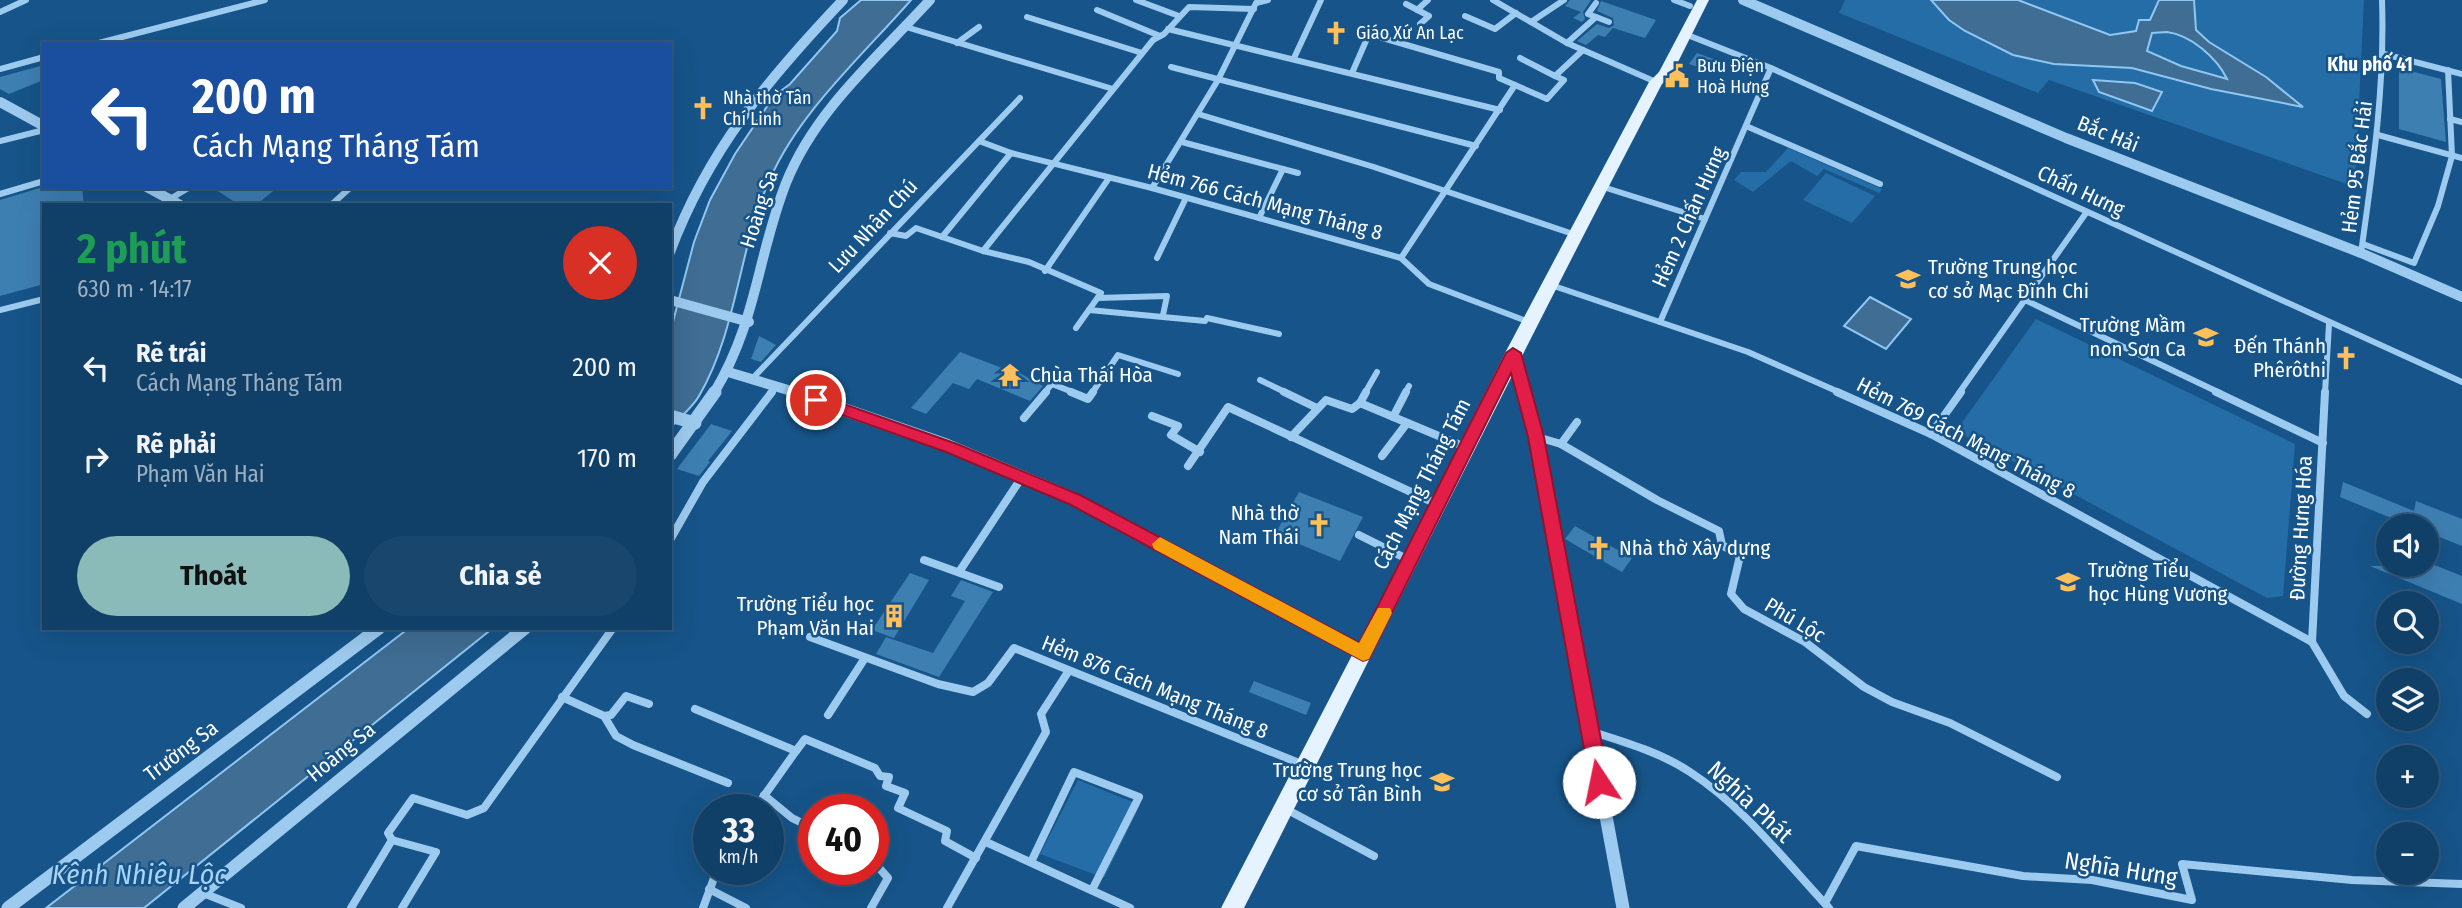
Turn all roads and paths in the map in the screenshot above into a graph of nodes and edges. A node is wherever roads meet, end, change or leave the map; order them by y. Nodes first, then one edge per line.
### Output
1 (26, 0) edge
2 (265, 0) edge
3 (843, 0) edge
4 (930, 0) edge
5 (1136, 0) edge
6 (1268, 0) edge
7 (1321, 0) edge
8 (1428, 0) edge
9 (1564, 0) edge
10 (1674, 0) edge
11 (1743, 0) edge
12 (2382, 0) edge
13 (1497, 1) edge
14 (1695, 2) edge
15 (1596, 3) dead end
16 (1254, 4) edge
17 (1406, 4) dead end
18 (1097, 10) dead end
19 (1417, 10) junction
20 (0, 12) edge
21 (1516, 13) junction
22 (1179, 16) junction
23 (1465, 16) dead end
24 (1027, 17) dead end
25 (1596, 17) junction
26 (1531, 22) junction
27 (1609, 22) dead end
28 (1420, 24) dead end
29 (906, 27) junction
30 (979, 27) dead end
31 (1168, 29) junction
32 (1685, 34) junction
33 (1160, 36) junction
34 (103, 42) edge
35 (957, 43) junction
36 (1567, 43) junction
37 (1237, 45) junction
38 (1583, 50) junction
39 (1142, 53) junction
40 (2384, 54) junction
41 (42, 58) edge
42 (1294, 58) junction
43 (1520, 58) dead end
44 (1171, 67) dead end
45 (1771, 68) junction
46 (0, 69) edge
47 (2448, 70) junction
48 (1352, 72) junction
49 (2462, 74) edge
50 (1555, 76) junction
51 (1218, 80) junction
52 (1656, 82) junction
53 (1515, 85) junction
54 (1112, 89) junction
55 (1020, 98) dead end
56 (0, 102) edge
57 (1500, 110) junction
58 (1198, 114) junction
59 (2450, 119) junction
60 (2462, 122) edge
61 (1746, 125) junction
62 (42, 127) edge
63 (42, 129) edge
64 (2378, 135) junction
65 (0, 141) edge
66 (979, 141) junction
67 (1182, 142) junction
68 (1476, 146) junction
69 (1011, 153) junction
70 (2452, 156) junction
71 (2462, 158) edge
72 (1054, 164) junction
73 (1283, 169) junction
74 (1298, 173) dead end
75 (1109, 178) junction
76 (42, 182) edge
77 (1880, 184) dead end
78 (1603, 187) junction
79 (1152, 188) junction
80 (151, 189) edge
81 (188, 189) edge
82 (349, 189) edge
83 (1445, 191) junction
84 (0, 194) edge
85 (1186, 198) junction
86 (175, 202) edge
87 (333, 203) edge
88 (2086, 213) junction
89 (1259, 218) junction
90 (1705, 219) junction
91 (890, 233) junction
92 (1577, 236) junction
93 (942, 237) junction
94 (672, 247) edge
95 (2362, 248) junction
96 (983, 251) junction
97 (1157, 258) dead end
98 (1401, 258) junction
99 (1045, 271) junction
100 (1550, 285) junction
101 (2462, 297) edge
102 (1098, 298) junction
103 (42, 300) edge
104 (2025, 300) junction
105 (672, 301) edge
106 (0, 310) edge
107 (1089, 310) junction
108 (1163, 315) junction
109 (743, 320) junction
110 (1530, 322) junction
111 (1660, 322) junction
112 (2329, 324) junction
113 (1076, 328) dead end
114 (1279, 334) dead end
115 (1513, 353) junction
116 (728, 372) junction
117 (1377, 372) dead end
118 (1178, 374) dead end
119 (752, 379) junction
120 (1260, 380) dead end
121 (2462, 382) edge
122 (776, 386) junction
123 (1409, 386) dead end
124 (1360, 404) junction
125 (1317, 408) junction
126 (1152, 416) dead end
127 (672, 417) edge
128 (1393, 417) junction
129 (1024, 418) dead end
130 (689, 422) junction
131 (1577, 422) dead end
132 (1407, 423) junction
133 (1931, 434) junction
134 (1292, 437) junction
135 (1536, 437) junction
136 (2323, 443) junction
137 (1561, 444) junction
138 (1468, 448) junction
139 (672, 452) edge
140 (1200, 452) junction
141 (1382, 456) dead end
142 (1188, 466) dead end
143 (1023, 476) junction
144 (1439, 505) junction
145 (1359, 535) dead end
146 (672, 536) edge
147 (923, 560) dead end
148 (1412, 561) junction
149 (959, 572) junction
150 (999, 587) dead end
151 (376, 630) edge
152 (523, 630) edge
153 (612, 630) edge
154 (810, 637) dead end
155 (2312, 642) junction
156 (1363, 654) junction
157 (865, 658) junction
158 (1068, 672) junction
159 (562, 697) junction
160 (649, 704) dead end
161 (695, 709) dead end
162 (2367, 714) dead end
163 (828, 715) dead end
164 (604, 716) junction
165 (1590, 732) junction
166 (796, 751) junction
167 (1305, 766) junction
168 (2057, 777) dead end
169 (727, 783) dead end
170 (764, 794) edge
171 (1283, 807) junction
172 (392, 840) junction
173 (986, 842) junction
174 (1374, 856) dead end
175 (976, 858) junction
176 (1031, 862) junction
177 (2462, 884) edge
178 (711, 885) edge
179 (884, 885) edge
180 (709, 889) junction
181 (1092, 890) junction
182 (203, 892) junction
183 (1827, 906) edge
184 (8, 908) edge
185 (184, 908) edge
186 (241, 908) edge
187 (351, 908) edge
188 (402, 908) edge
189 (703, 908) edge
190 (746, 908) edge
191 (871, 908) edge
192 (947, 908) edge
193 (1130, 908) edge
194 (1232, 908) edge
195 (1623, 908) edge

1 - 20 street
2 - 34 street
3 - 94 street
4 - 29 street, Hoàng Sa
5 - 22 street
6 - 16 street
7 - 42 street
8 - 19 street
9 - 26 street
10 - 14 street
11 - 95 street, Bắc Hải
12 - 40 street, Hẻm 95 Bắc Hải
13 - 21 street
14 - 32 main road, Cách Mạng Tháng Tám
14 - 52 main road, Cách Mạng Tháng Tám
15 - 25 street
16 - 22 street
16 - 37 street
17 - 19 street
18 - 33 street
19 - 28 street
21 - 23 street
21 - 26 street
22 - 31 street
24 - 39 street
25 - 27 street
25 - 36 street
26 - 36 street
29 - 35 street
29 - 109 street, Hoàng Sa
30 - 35 street
31 - 33 street
31 - 37 street
32 - 45 street, Chấn Hưng
32 - 52 main road, Cách Mạng Tháng Tám
33 - 39 street
35 - 54 street
36 - 38 street
37 - 42 street
37 - 51 street
38 - 50 street
38 - 52 street
39 - 54 street
40 - 47 street
40 - 64 street, Hẻm 95 Bắc Hải
41 - 46 street
42 - 48 street
43 - 50 street
44 - 51 street
45 - 61 street, Hẻm 2 Chấn Hưng
45 - 88 street, Chấn Hưng
47 - 49 street
47 - 59 street
48 - 53 street
48 - 57 street
50 - 53 street
51 - 58 street
51 - 68 street
52 - 78 main road, Cách Mạng Tháng Tám
53 - 57 street
54 - 72 street
55 - 66 street, Lưu Nhân Chú
56 - 62 street
57 - 68 street
58 - 67 street
58 - 83 street
59 - 60 street
59 - 70 street
61 - 77 street, Hẻm 2 Chấn Hưng
61 - 90 street, Hẻm 2 Chấn Hưng
63 - 65 street
64 - 70 street
64 - 95 street, Hẻm 95 Bắc Hải
66 - 69 street, Hẻm 766 Cách Mạng Tháng 8
66 - 91 street, Lưu Nhân Chú
67 - 73 street
67 - 79 street
68 - 83 street
69 - 72 street, Hẻm 766 Cách Mạng Tháng 8
69 - 93 street
70 - 71 street
70 - 95 street
72 - 75 street, Hẻm 766 Cách Mạng Tháng 8
72 - 96 street
73 - 74 street
73 - 89 street
75 - 79 street, Hẻm 766 Cách Mạng Tháng 8
75 - 99 street
76 - 84 street
78 - 90 street
78 - 92 main road, Cách Mạng Tháng Tám
79 - 85 street, Hẻm 766 Cách Mạng Tháng 8
80 - 86 street
81 - 86 street
82 - 87 street
83 - 92 street
83 - 98 street
85 - 89 street, Hẻm 766 Cách Mạng Tháng 8
85 - 97 street
88 - 104 street
88 - 112 street, Chấn Hưng
89 - 98 street, Hẻm 766 Cách Mạng Tháng 8
90 - 111 street, Hẻm 2 Chấn Hưng
91 - 93 street
91 - 119 street, Lưu Nhân Chú
92 - 100 main road, Cách Mạng Tháng Tám
93 - 96 street
95 - 101 street, Bắc Hải
96 - 99 street
98 - 110 street, Hẻm 766 Cách Mạng Tháng 8
99 - 102 street
100 - 110 main road, Cách Mạng Tháng Tám
100 - 111 street, Hẻm 769 Cách Mạng Tháng 8
102 - 107 street
102 - 108 street
103 - 106 street
104 - 133 street
104 - 136 street
105 - 109 street
107 - 108 street
107 - 113 street
108 - 114 street
109 - 116 street, Hoàng Sa
110 - 115 main road, Cách Mạng Tháng Tám
111 - 133 street, Hẻm 769 Cách Mạng Tháng 8
112 - 121 street, Chấn Hưng
112 - 136 street, Đường Hưng Hóa
115 - 135 street
115 - 138 main road, Cách Mạng Tháng Tám
116 - 119 street
116 - 130 street, Hoàng Sa
117 - 124 street
118 - 129 street
119 - 122 street
120 - 125 street
122 - 143 street
122 - 146 street
123 - 128 street
124 - 125 street
124 - 128 street
125 - 134 street
126 - 140 street
127 - 130 street
128 - 132 street
130 - 139 street, Hoàng Sa
131 - 137 street
132 - 138 street
132 - 141 street
133 - 155 street, Hẻm 769 Cách Mạng Tháng 8
134 - 140 street
134 - 144 street
135 - 137 street, Phú Lộc
135 - 165 street
136 - 155 street, Đường Hưng Hóa
137 - 168 street, Phú Lộc
138 - 144 main road, Cách Mạng Tháng Tám
140 - 142 street
143 - 149 street
143 - 156 street
144 - 148 main road, Cách Mạng Tháng Tám
145 - 148 street
147 - 149 street
148 - 156 main road, Cách Mạng Tháng Tám
149 - 150 street
151 - 184 street, Trường Sa
152 - 182 street, Hoàng Sa
153 - 159 street
154 - 157 street, Hẻm 876 Cách Mạng Tháng 8
155 - 162 street
156 - 167 main road, Cách Mạng Tháng Tám
157 - 158 street, Hẻm 876 Cách Mạng Tháng 8
157 - 163 street
158 - 167 street, Hẻm 876 Cách Mạng Tháng 8
158 - 173 street
159 - 164 street
159 - 172 street
160 - 164 street
161 - 166 street
164 - 169 street
165 - 183 street, Nghĩa Phát
165 - 195 street
166 - 170 street
166 - 175 street
167 - 171 main road, Cách Mạng Tháng Tám
171 - 174 street
171 - 194 main road, Cách Mạng Tháng Tám
172 - 187 street
172 - 188 street
173 - 175 street
173 - 176 street
175 - 192 street
176 - 181 street
176 - 181 street
177 - 183 street, Nghĩa Hưng
178 - 180 street
179 - 191 street
180 - 189 street
180 - 190 street
181 - 193 street
182 - 185 street, Hoàng Sa
182 - 186 street

